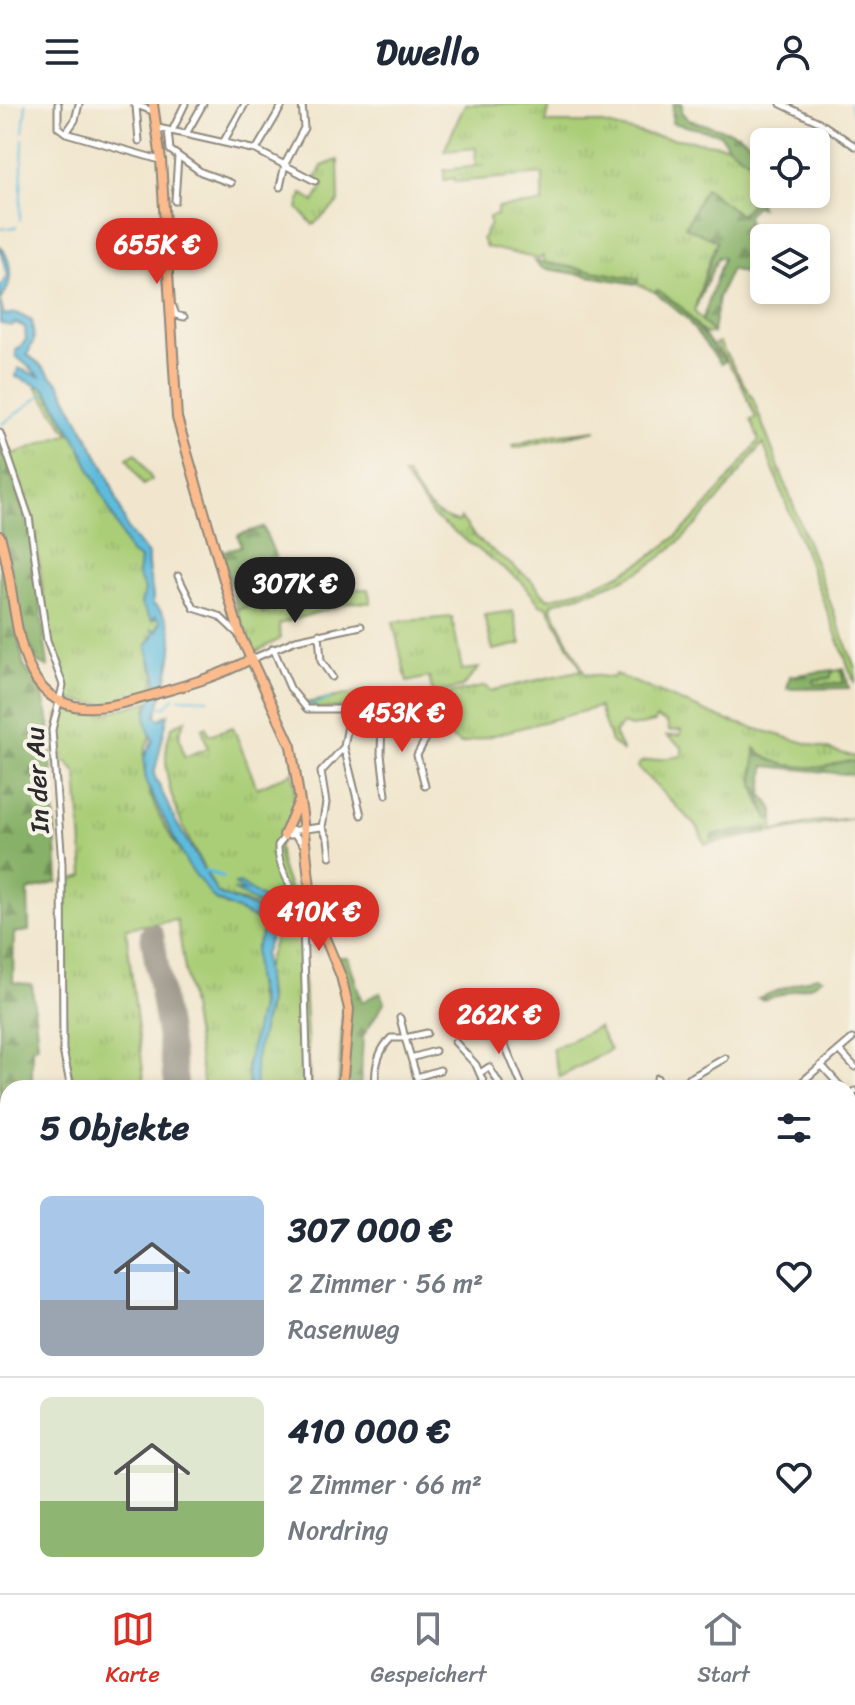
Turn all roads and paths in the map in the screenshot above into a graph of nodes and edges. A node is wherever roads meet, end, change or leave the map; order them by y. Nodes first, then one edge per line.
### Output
1 (58, 104) edge
2 (79, 104) edge
3 (185, 104) edge
4 (203, 104) edge
5 (245, 104) edge
6 (283, 104) edge
7 (302, 104) edge
8 (781, 104) edge
9 (135, 105) edge
10 (154, 108) edge
11 (158, 128) junction
12 (170, 130) junction
13 (66, 133) junction
14 (186, 135) junction
15 (139, 141) dead end
16 (224, 141) junction
17 (855, 146) edge
18 (256, 150) junction
19 (178, 156) junction
20 (161, 160) junction
21 (285, 164) junction
22 (315, 181) dead end
23 (231, 183) dead end
24 (280, 187) dead end
25 (175, 201) dead end
26 (171, 226) dead end
27 (196, 258) dead end
28 (168, 260) junction
29 (184, 317) dead end
30 (0, 433) edge
31 (0, 536) edge
32 (178, 576) dead end
33 (361, 626) dead end
34 (319, 634) junction
35 (240, 635) junction
36 (273, 648) junction
37 (251, 659) junction
38 (332, 677) dead end
39 (58, 700) junction
40 (351, 709) junction
41 (382, 717) junction
42 (432, 727) junction
43 (442, 732) dead end
44 (344, 747) junction
45 (425, 786) dead end
46 (386, 795) dead end
47 (299, 798) junction
48 (361, 815) dead end
49 (322, 827) junction
50 (303, 829) junction
51 (284, 835) junction
52 (304, 845) junction
53 (330, 856) dead end
54 (488, 1005) dead end
55 (400, 1018) dead end
56 (427, 1033) dead end
57 (405, 1038) junction
58 (852, 1039) dead end
59 (455, 1042) dead end
60 (435, 1051) dead end
61 (841, 1052) junction
62 (411, 1058) junction
63 (725, 1058) dead end
64 (823, 1067) junction
65 (855, 1067) edge
66 (440, 1070) dead end
67 (480, 1073) junction
68 (417, 1077) junction
69 (69, 1080) edge
70 (308, 1080) edge
71 (343, 1080) edge
72 (376, 1080) edge
73 (418, 1080) edge
74 (483, 1080) edge
75 (497, 1080) edge
76 (520, 1080) edge
77 (687, 1080) edge
78 (805, 1080) edge
79 (835, 1080) edge

1 - 13 street
2 - 13 street
3 - 12 street
4 - 14 street
5 - 16 street
6 - 18 street
7 - 21 street
8 - 17 street
9 - 10 street
9 - 15 street
10 - 11 main road
11 - 12 street
11 - 20 main road
12 - 14 street
12 - 19 street
13 - 20 street
14 - 16 street
16 - 18 street
18 - 21 street
19 - 23 street
19 - 25 street
20 - 28 main road
21 - 22 street
21 - 24 street
26 - 28 street
27 - 28 street
28 - 29 street
28 - 35 main road
30 - 39 street, In der Au
31 - 39 main road
32 - 35 street
33 - 34 street
34 - 36 street
34 - 38 street
35 - 37 main road
36 - 37 street
36 - 40 street
37 - 39 main road
37 - 47 main road
39 - 69 street, In der Au
40 - 41 street
40 - 44 street
41 - 42 street
41 - 46 street
42 - 43 street
42 - 45 street
44 - 48 street
44 - 49 street
47 - 50 main road
47 - 51 main road
49 - 50 street
49 - 53 street
50 - 51 street
50 - 52 main road
51 - 52 street
51 - 70 street
52 - 71 main road
54 - 76 street
55 - 57 street
56 - 57 street
57 - 62 street
57 - 72 street
58 - 61 street
59 - 67 street
60 - 62 street
61 - 64 street
61 - 65 street
62 - 68 street
63 - 77 street
64 - 78 street
64 - 79 street
66 - 68 street
67 - 74 street
67 - 75 street
68 - 73 street

